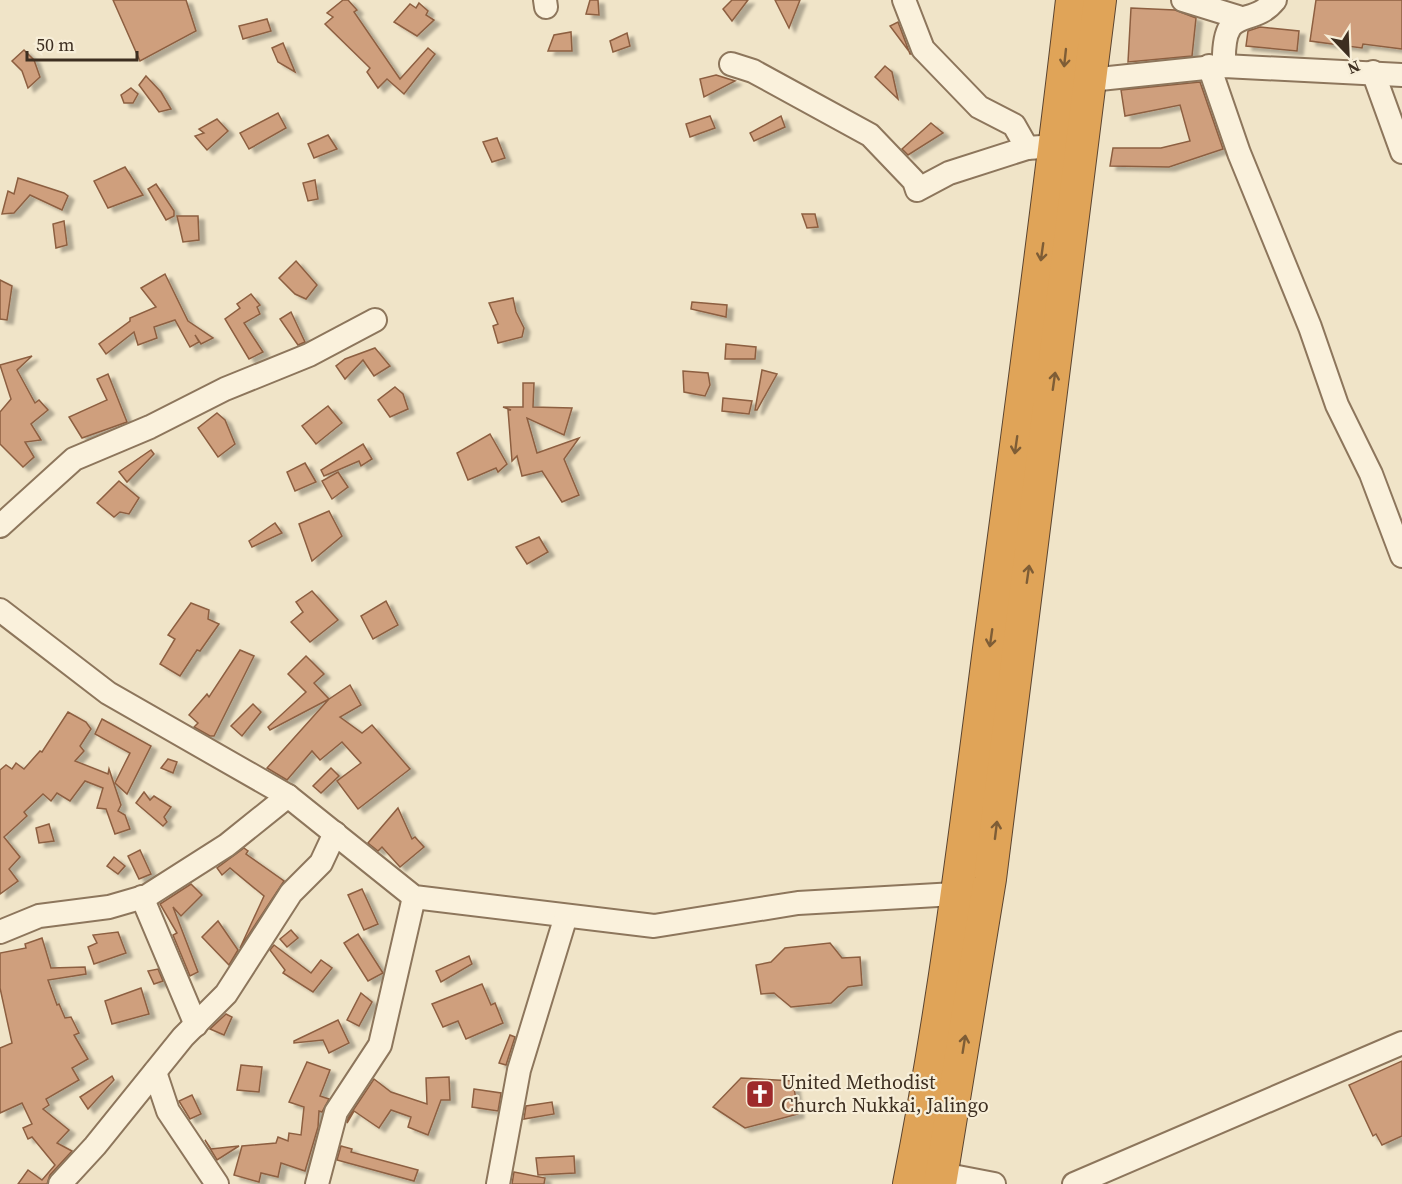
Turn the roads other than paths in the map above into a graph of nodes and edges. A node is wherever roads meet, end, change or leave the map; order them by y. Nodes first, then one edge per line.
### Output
1 (904, 0) edge
2 (1072, 0) edge
3 (1100, 0) edge
4 (1183, 0) edge
5 (1275, 0) edge
6 (1238, 17) junction
7 (731, 64) dead end
8 (1216, 66) junction
9 (1373, 72) junction
10 (1402, 75) edge
11 (1090, 80) junction
12 (1041, 147) junction
13 (1402, 152) edge
14 (375, 320) dead end
15 (0, 526) edge
16 (1402, 556) edge
17 (0, 610) edge
18 (288, 796) junction
19 (335, 833) junction
20 (990, 879) junction
21 (955, 894) junction
22 (142, 897) junction
23 (414, 897) junction
24 (566, 916) junction
25 (0, 932) edge
26 (196, 1025) junction
27 (1402, 1043) edge
28 (155, 1072) junction
29 (941, 1179) edge
30 (60, 1184) edge
31 (217, 1184) edge
32 (317, 1184) edge
33 (498, 1184) edge
34 (909, 1184) edge
35 (994, 1184) edge
36 (1074, 1184) edge

1 - 12 street
2 -> 12 highway
3 - 11 highway
4 - 6 street
5 - 6 street
6 - 8 street
7 - 12 street
8 - 9 street
8 - 11 street
8 - 16 street
9 - 10 street
9 - 13 street
20 -> 11 highway
12 -> 21 highway
14 - 15 street
17 - 18 street
18 - 19 street
18 - 22 street
19 - 23 street
19 - 26 street
20 - 21 street
29 -> 20 highway
21 - 24 street
21 - 34 highway
22 - 25 street
22 - 26 street
23 - 24 street
23 - 32 street
24 - 33 street
26 - 28 street
27 - 36 street
28 - 30 street
28 - 31 street
29 - 35 street

